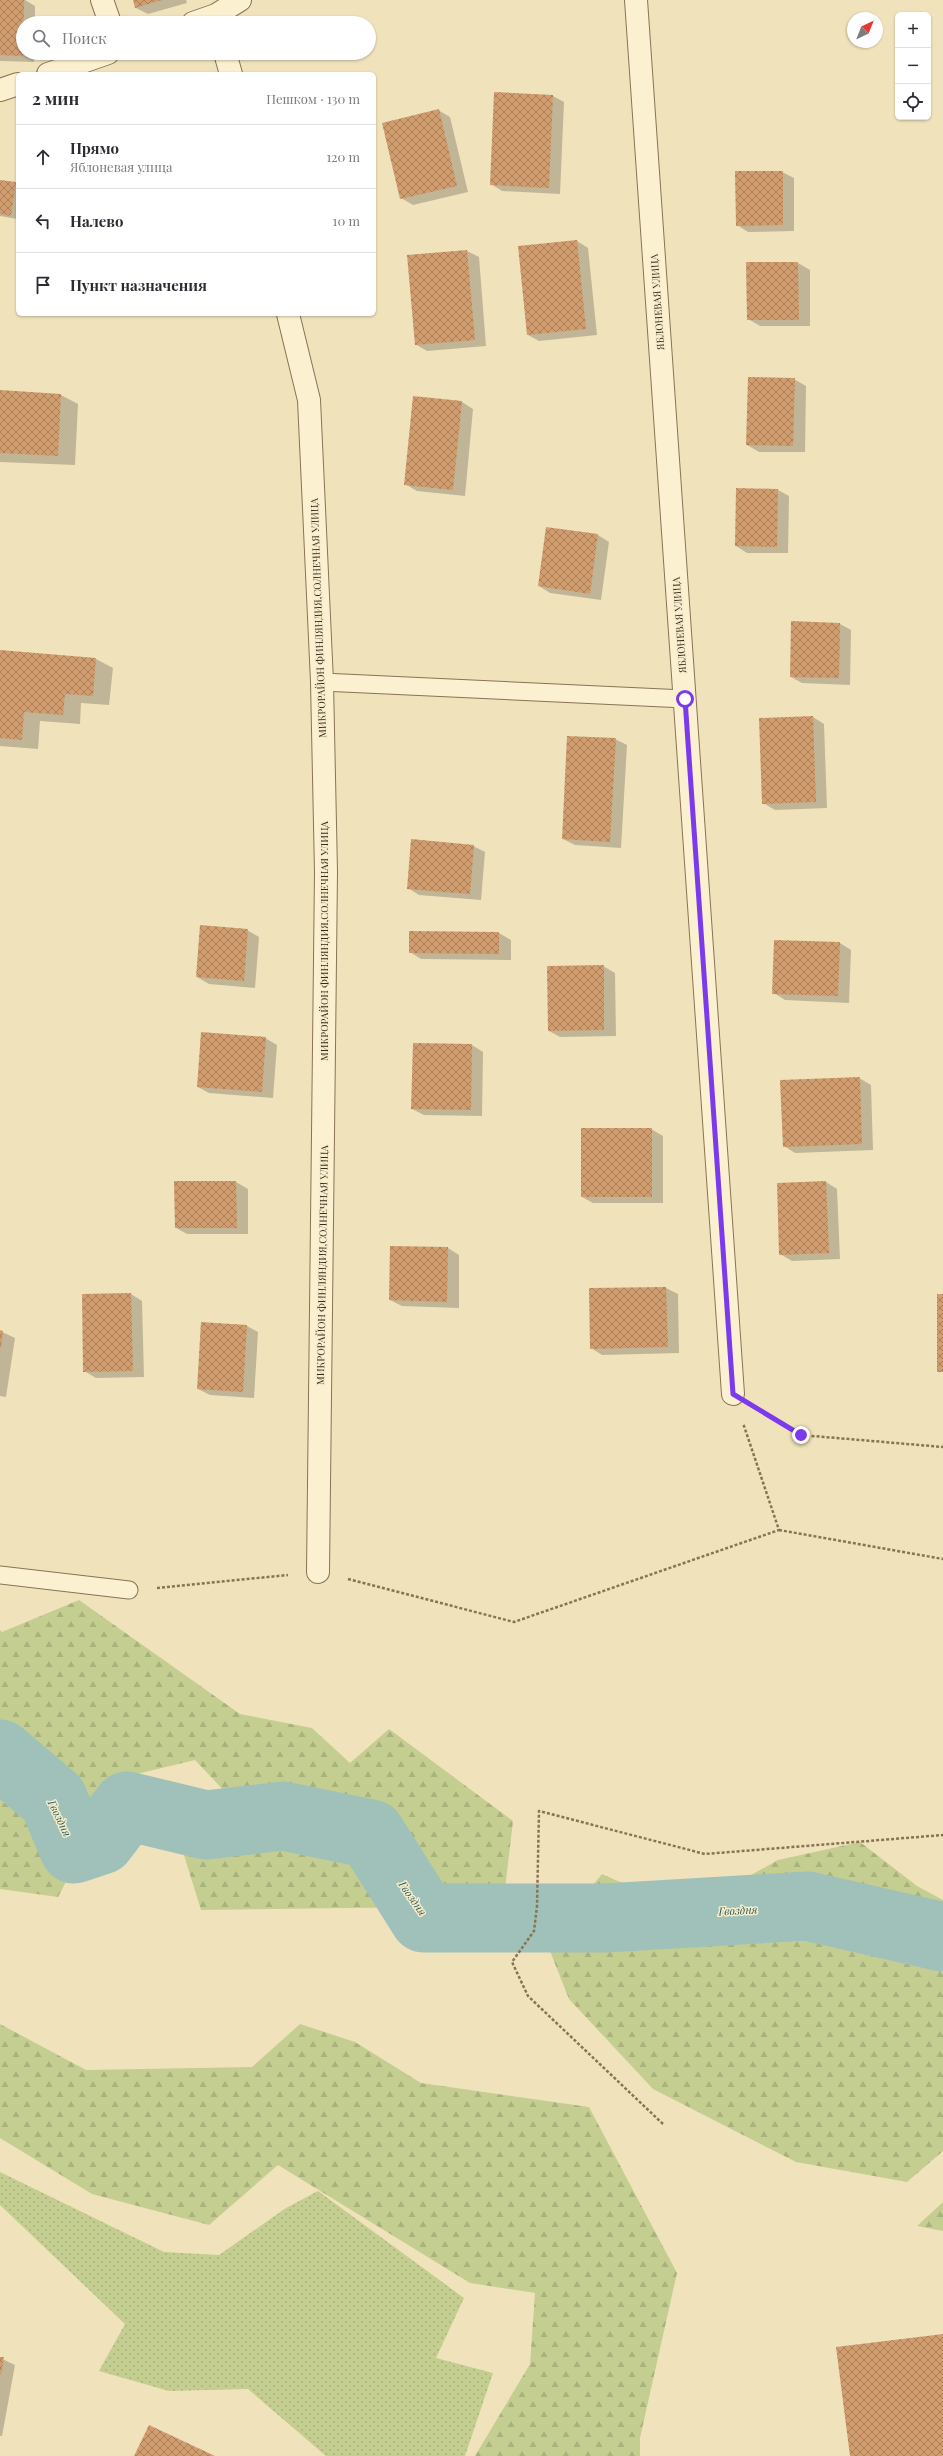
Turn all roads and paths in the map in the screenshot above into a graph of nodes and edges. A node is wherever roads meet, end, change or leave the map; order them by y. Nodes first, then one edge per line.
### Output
1 (102, 0) edge
2 (240, 0) edge
3 (636, 0) edge
4 (108, 16) edge
5 (221, 16) edge
6 (88, 60) edge
7 (227, 60) edge
8 (54, 72) edge
9 (230, 72) edge
10 (16, 85) edge
11 (0, 90) edge
12 (288, 316) edge
13 (322, 682) junction
14 (685, 699) junction
15 (733, 1394) junction
16 (943, 1447) edge
17 (779, 1530) junction
18 (943, 1559) edge
19 (318, 1572) junction
20 (0, 1575) edge
21 (129, 1590) joint
22 (943, 1835) edge
23 (663, 2124) dead end

1 - 4 street
2 - 5 street
3 - 14 street, ЯБЛОНЕВАЯ УЛИЦА
6 - 8 street
7 - 9 street
10 - 11 street
12 - 13 street, МИКРОРАЙОН ФИНЛЯНДИЯ,СОЛНЕЧНАЯ УЛИЦА
13 - 14 lane
13 - 19 street, МИКРОРАЙОН ФИНЛЯНДИЯ,СОЛНЕЧНАЯ УЛИЦА
14 - 15 street, ЯБЛОНЕВАЯ УЛИЦА
15 - 16 path
15 - 17 path
17 - 18 path
17 - 19 path
19 - 21 path
20 - 21 lane
22 - 23 path

